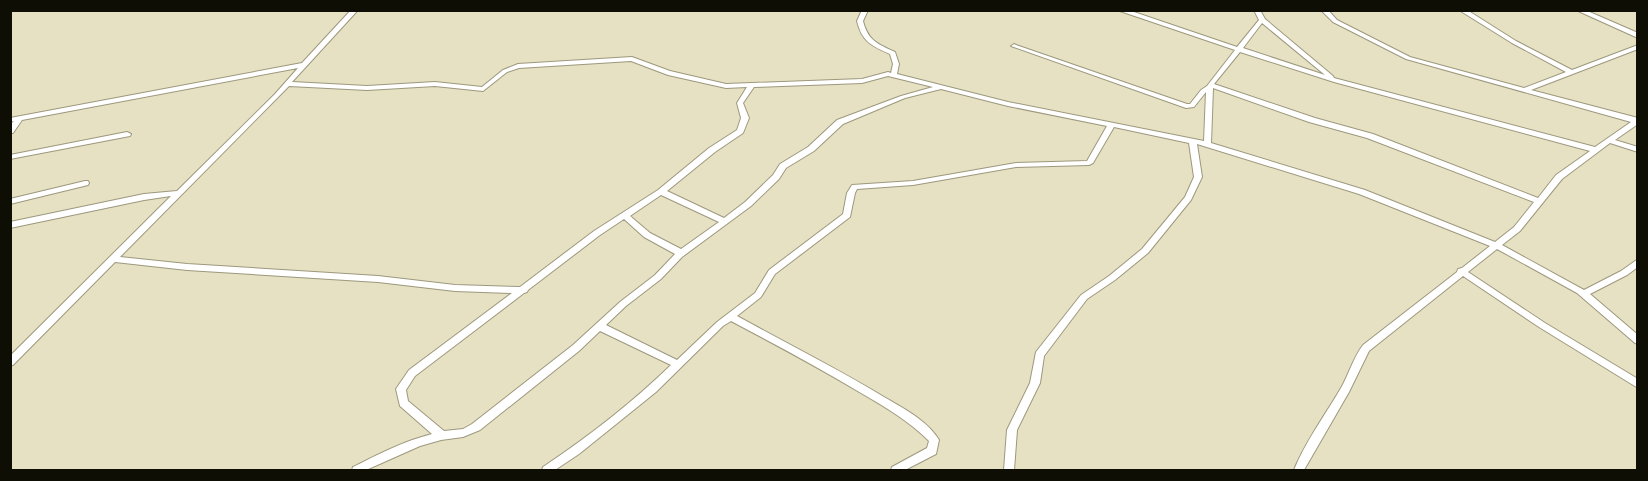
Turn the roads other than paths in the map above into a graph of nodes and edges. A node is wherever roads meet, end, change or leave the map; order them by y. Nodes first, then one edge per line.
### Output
1 (355, 10) edge
2 (1120, 10) edge
3 (1257, 10) edge
4 (1324, 10) edge
5 (1462, 10) edge
6 (1579, 10) edge
7 (865, 11) edge
8 (1262, 20) junction
9 (1638, 36) edge
10 (1014, 46) dead end
11 (1638, 47) edge
12 (1239, 50) junction
13 (304, 65) junction
14 (1572, 72) junction
15 (893, 76) junction
16 (1336, 81) junction
17 (287, 84) junction
18 (753, 84) junction
19 (942, 86) junction
20 (1210, 86) junction
21 (1527, 89) junction
22 (15, 119) edge
23 (1637, 120) edge
24 (1112, 124) junction
25 (10, 131) edge
26 (127, 134) dead end
27 (1610, 141) junction
28 (1193, 142) junction
29 (1207, 144) junction
30 (1596, 150) junction
31 (1638, 150) edge
32 (10, 157) edge
33 (85, 183) dead end
34 (661, 192) junction
35 (179, 193) junction
36 (1538, 201) junction
37 (10, 202) edge
38 (624, 215) junction
39 (724, 220) junction
40 (10, 225) edge
41 (1496, 245) junction
42 (681, 253) junction
43 (114, 259) junction
44 (1638, 262) edge
45 (1461, 271) junction
46 (524, 290) junction
47 (1584, 294) junction
48 (730, 316) junction
49 (599, 326) junction
50 (1638, 341) edge
51 (10, 362) edge
52 (679, 365) junction
53 (1638, 384) edge
54 (442, 436) junction
55 (357, 471) edge
56 (547, 471) edge
57 (896, 471) edge
58 (1009, 471) edge
59 (1299, 471) edge

1 - 13 street
2 - 12 street
3 - 8 street
4 - 21 street
5 - 14 street
6 - 9 street
7 - 15 street
8 - 12 street
8 - 16 street
10 - 20 street
11 - 14 street
12 - 16 street
12 - 20 street
13 - 17 street
13 - 22 street
14 - 21 street
15 - 18 street
15 - 19 street
16 - 30 street
17 - 18 street
17 - 35 street
18 - 34 street
19 - 24 street
19 - 39 street
20 - 29 street
20 - 36 street
21 - 23 street
22 - 25 street
23 - 27 street
24 - 28 street
24 - 48 street
26 - 32 street
27 - 30 street
27 - 31 street
28 - 29 street
28 - 58 street
29 - 41 street
30 - 36 street
33 - 37 street
34 - 38 street
34 - 39 street
35 - 40 street
35 - 43 street
36 - 41 street
38 - 42 street
38 - 46 street
39 - 42 street
41 - 45 street
41 - 47 street
42 - 49 street
43 - 46 street
43 - 51 street
44 - 47 street
45 - 53 street
45 - 59 street
46 - 54 street
47 - 50 street
48 - 52 street
48 - 57 street
49 - 52 street
49 - 54 street
52 - 56 street
54 - 55 street

